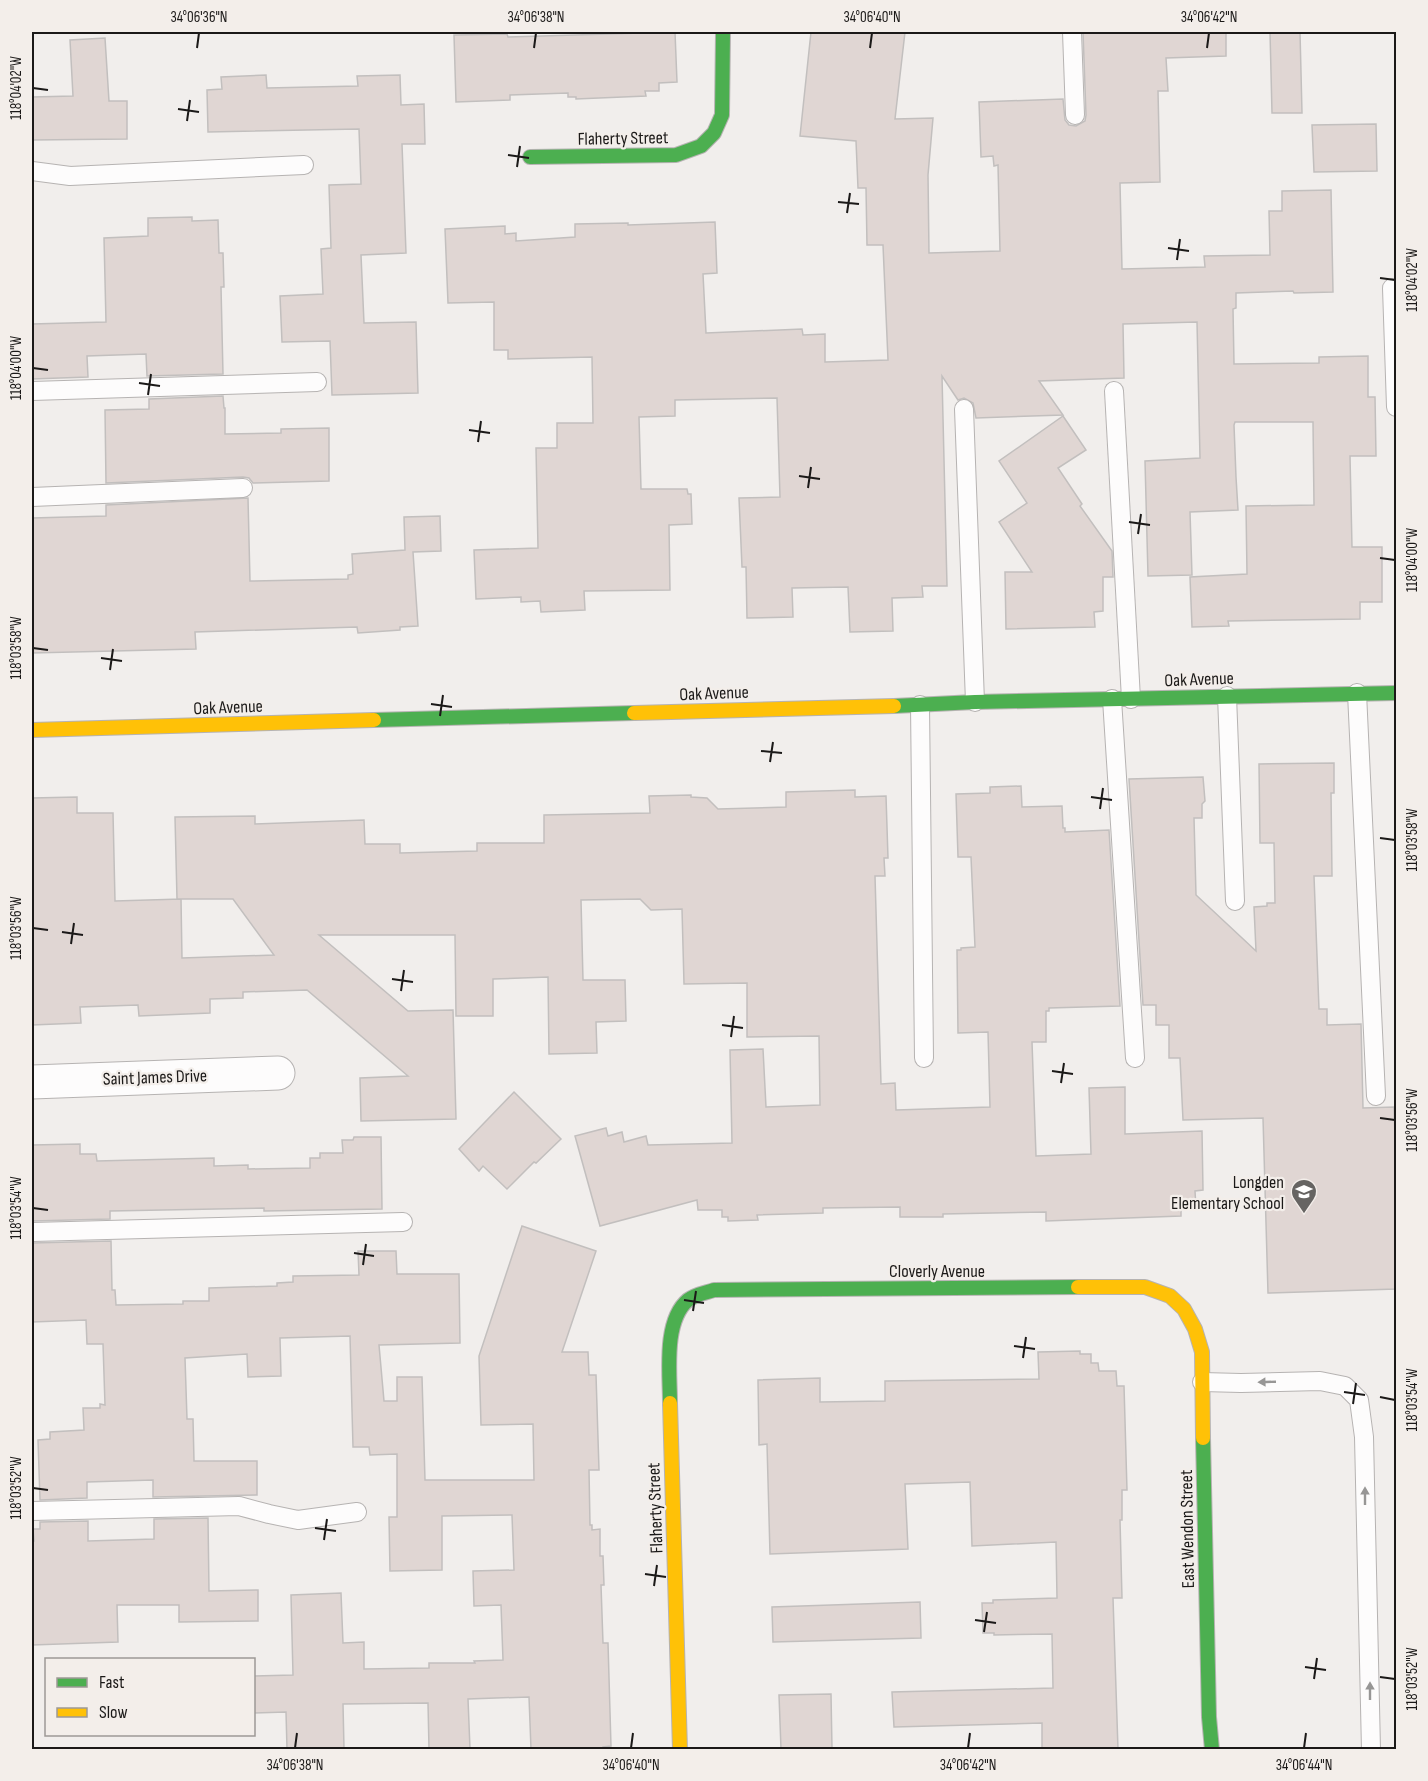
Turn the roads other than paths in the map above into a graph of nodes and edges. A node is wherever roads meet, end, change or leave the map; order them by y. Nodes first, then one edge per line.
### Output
1 (723, 32) edge
2 (1072, 32) edge
3 (1075, 115) dead end
4 (530, 157) dead end
5 (304, 165) dead end
6 (32, 171) edge
7 (1392, 288) dead end
8 (317, 382) dead end
9 (32, 391) edge
10 (1114, 391) dead end
11 (1396, 407) edge
12 (964, 409) dead end
13 (243, 488) dead end
14 (32, 497) edge
15 (1357, 693) junction
16 (1396, 693) edge
17 (1227, 696) junction
18 (1112, 699) junction
19 (1131, 699) junction
20 (975, 702) junction
21 (920, 705) junction
22 (32, 730) edge
23 (1235, 902) dead end
24 (924, 1058) dead end
25 (1135, 1058) dead end
26 (278, 1073) dead end
27 (32, 1082) edge
28 (1376, 1096) dead end
29 (404, 1222) dead end
30 (32, 1232) edge
31 (683, 1305) joint
32 (1186, 1312) joint
33 (1202, 1382) junction
34 (32, 1511) edge
35 (357, 1512) dead end
36 (680, 1749) edge
37 (1212, 1749) edge
38 (1371, 1749) edge

1 - 4 street, Flaherty Street
2 - 3 lane
5 - 6 lane
7 - 11 lane
8 - 9 lane
10 - 19 lane
12 - 20 lane
13 - 14 lane
15 - 16 street, Oak Avenue
15 - 17 street, Oak Avenue
15 - 28 lane
17 - 19 street, Oak Avenue
17 - 23 lane
18 - 19 street, Oak Avenue
18 - 20 street, Oak Avenue
18 - 25 lane
20 - 21 street, Oak Avenue
21 - 22 street, Oak Avenue
21 - 24 lane
26 - 27 street, Saint James Drive
29 - 30 lane
31 - 32 street, Cloverly Avenue
31 - 36 street, Flaherty Street
32 - 33 street, East Wendon Street
33 - 37 street, East Wendon Street
38 -> 33 lane
34 - 35 lane

